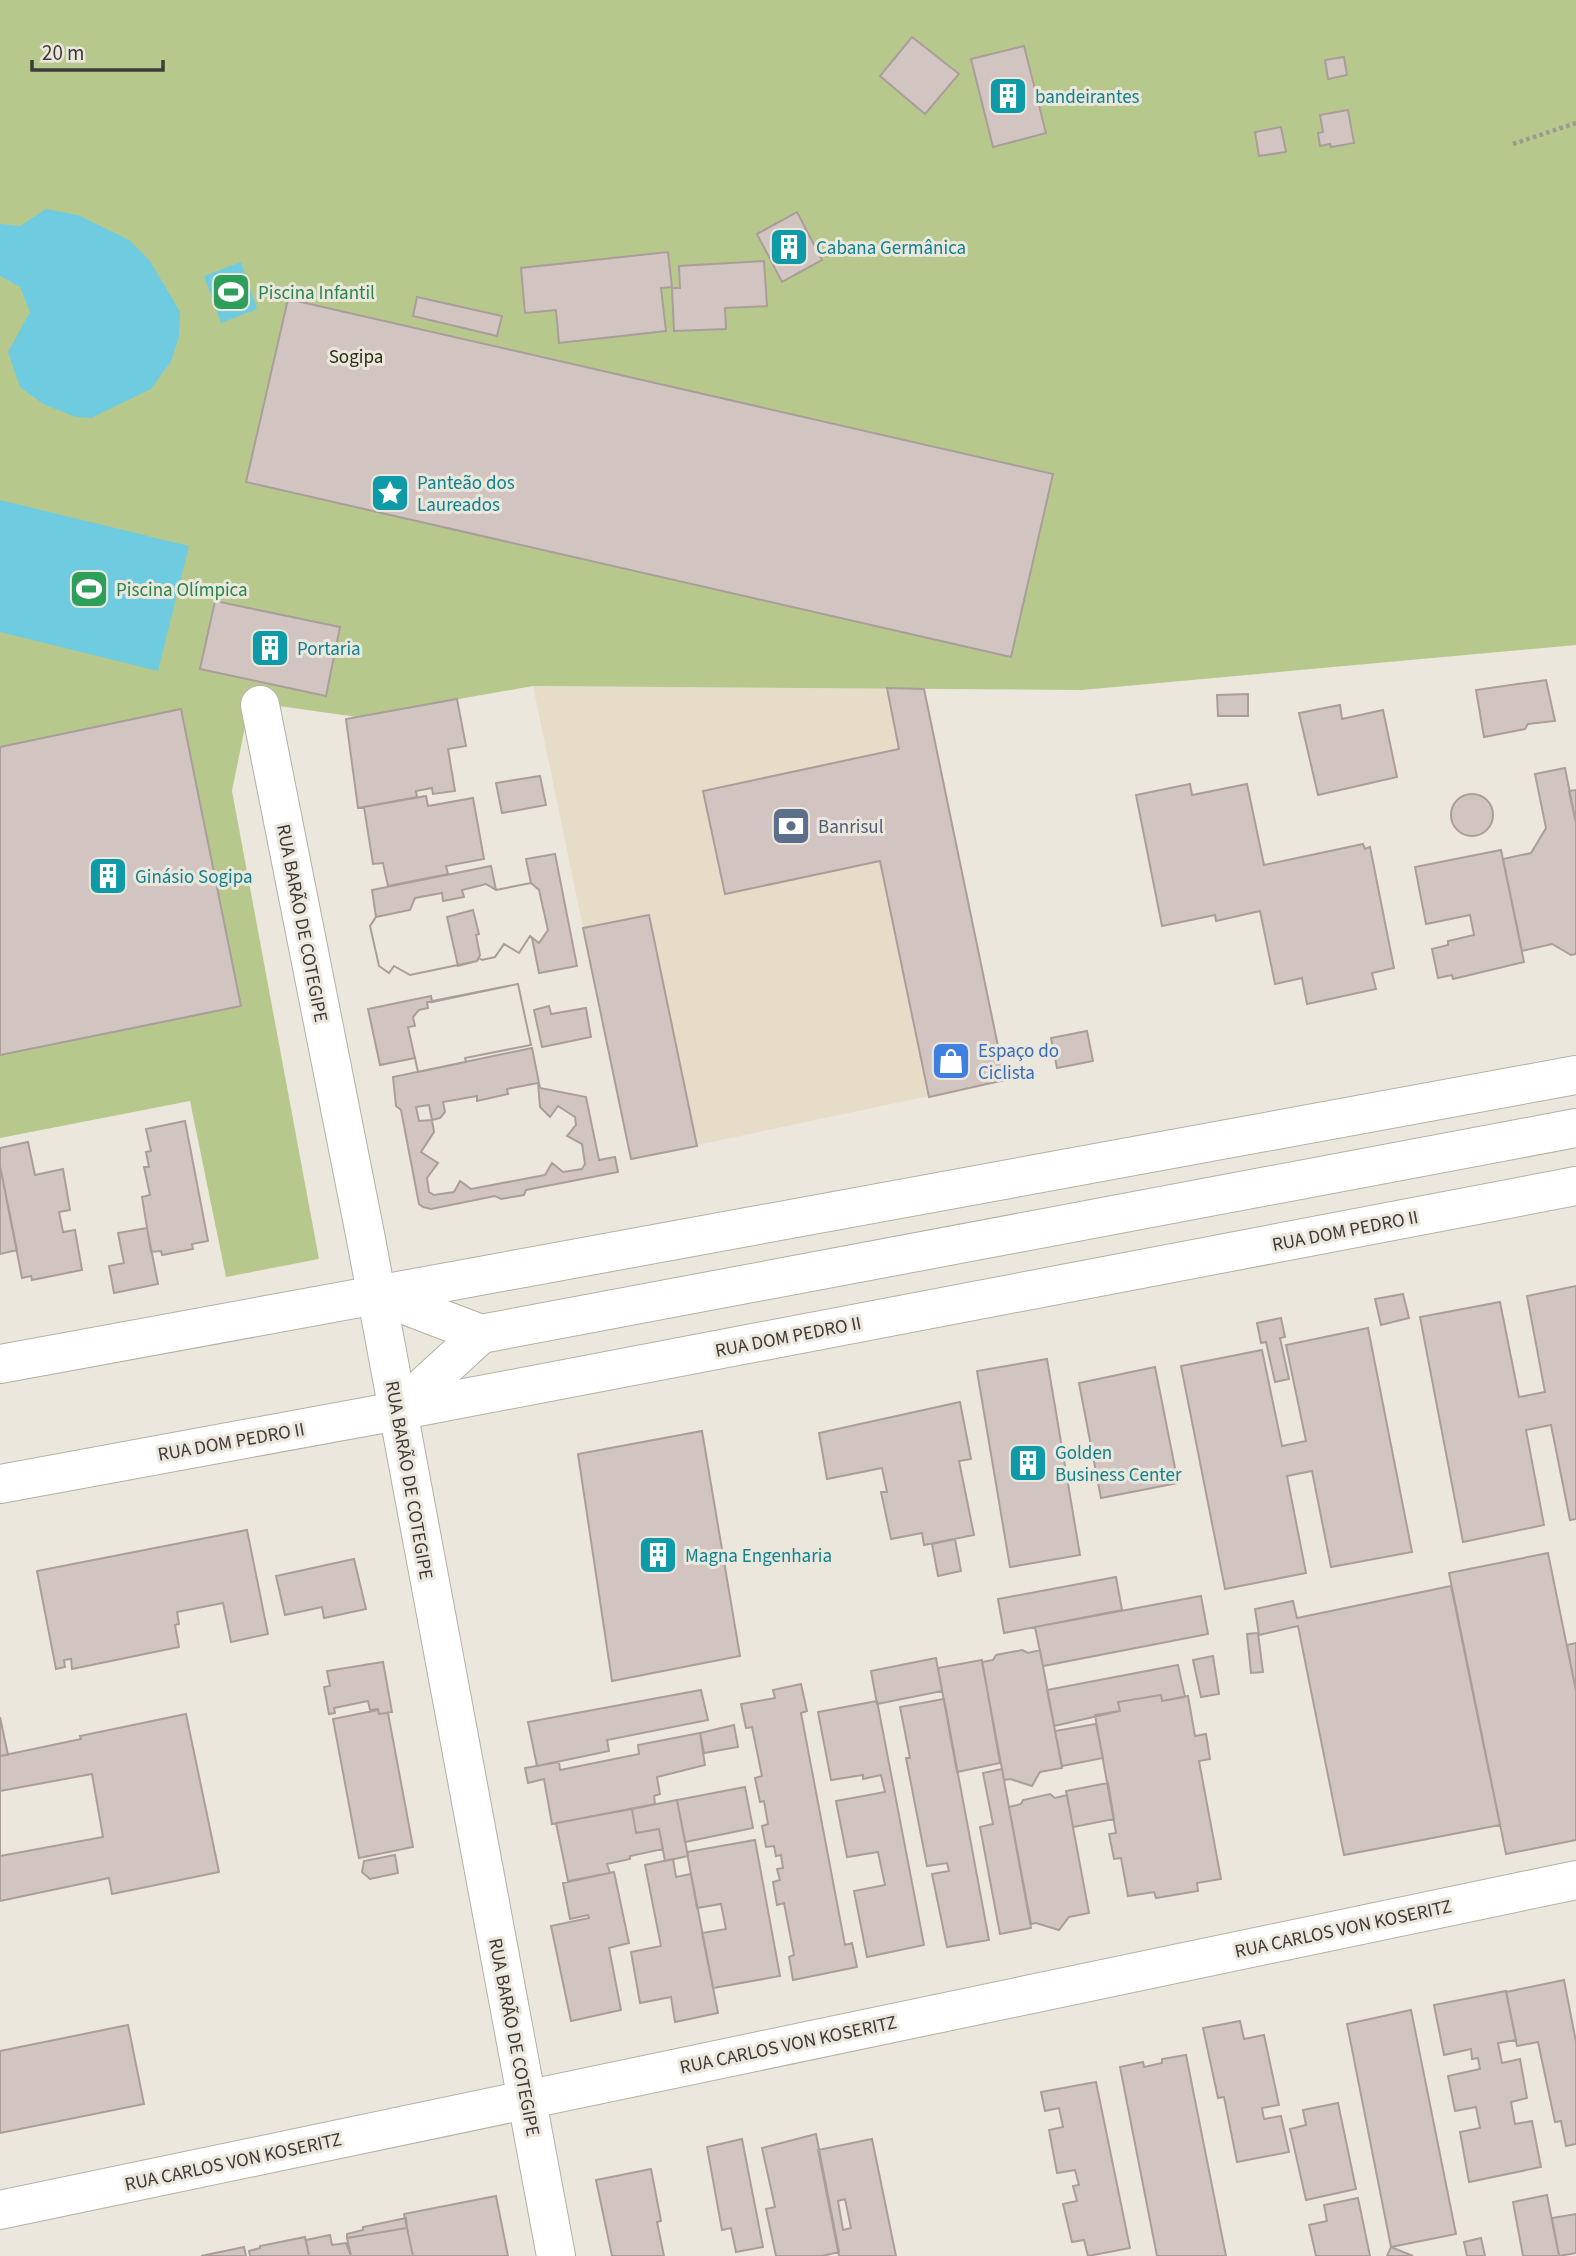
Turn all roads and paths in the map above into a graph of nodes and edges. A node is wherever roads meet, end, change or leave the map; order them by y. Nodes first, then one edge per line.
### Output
1 (1576, 123) edge
2 (1513, 144) dead end
3 (260, 705) dead end
4 (1576, 1075) edge
5 (1576, 1128) edge
6 (1576, 1186) edge
7 (376, 1294) junction
8 (481, 1334) junction
9 (0, 1364) edge
10 (397, 1411) junction
11 (0, 1484) edge
12 (1576, 1880) edge
13 (527, 2099) junction
14 (0, 2210) edge
15 (556, 2256) edge

1 - 2 path
3 - 7 street, RUA BARÃO DE COTEGIPE
4 - 7 street
5 - 8 street
6 - 10 street, RUA DOM PEDRO II
7 - 8 street
7 - 9 street
7 - 10 street, RUA BARÃO DE COTEGIPE
8 - 10 street
10 - 11 street, RUA DOM PEDRO II
10 - 13 street, RUA BARÃO DE COTEGIPE
12 - 13 street, RUA CARLOS VON KOSERITZ
13 - 14 street, RUA CARLOS VON KOSERITZ
13 - 15 street, RUA BARÃO DE COTEGIPE

